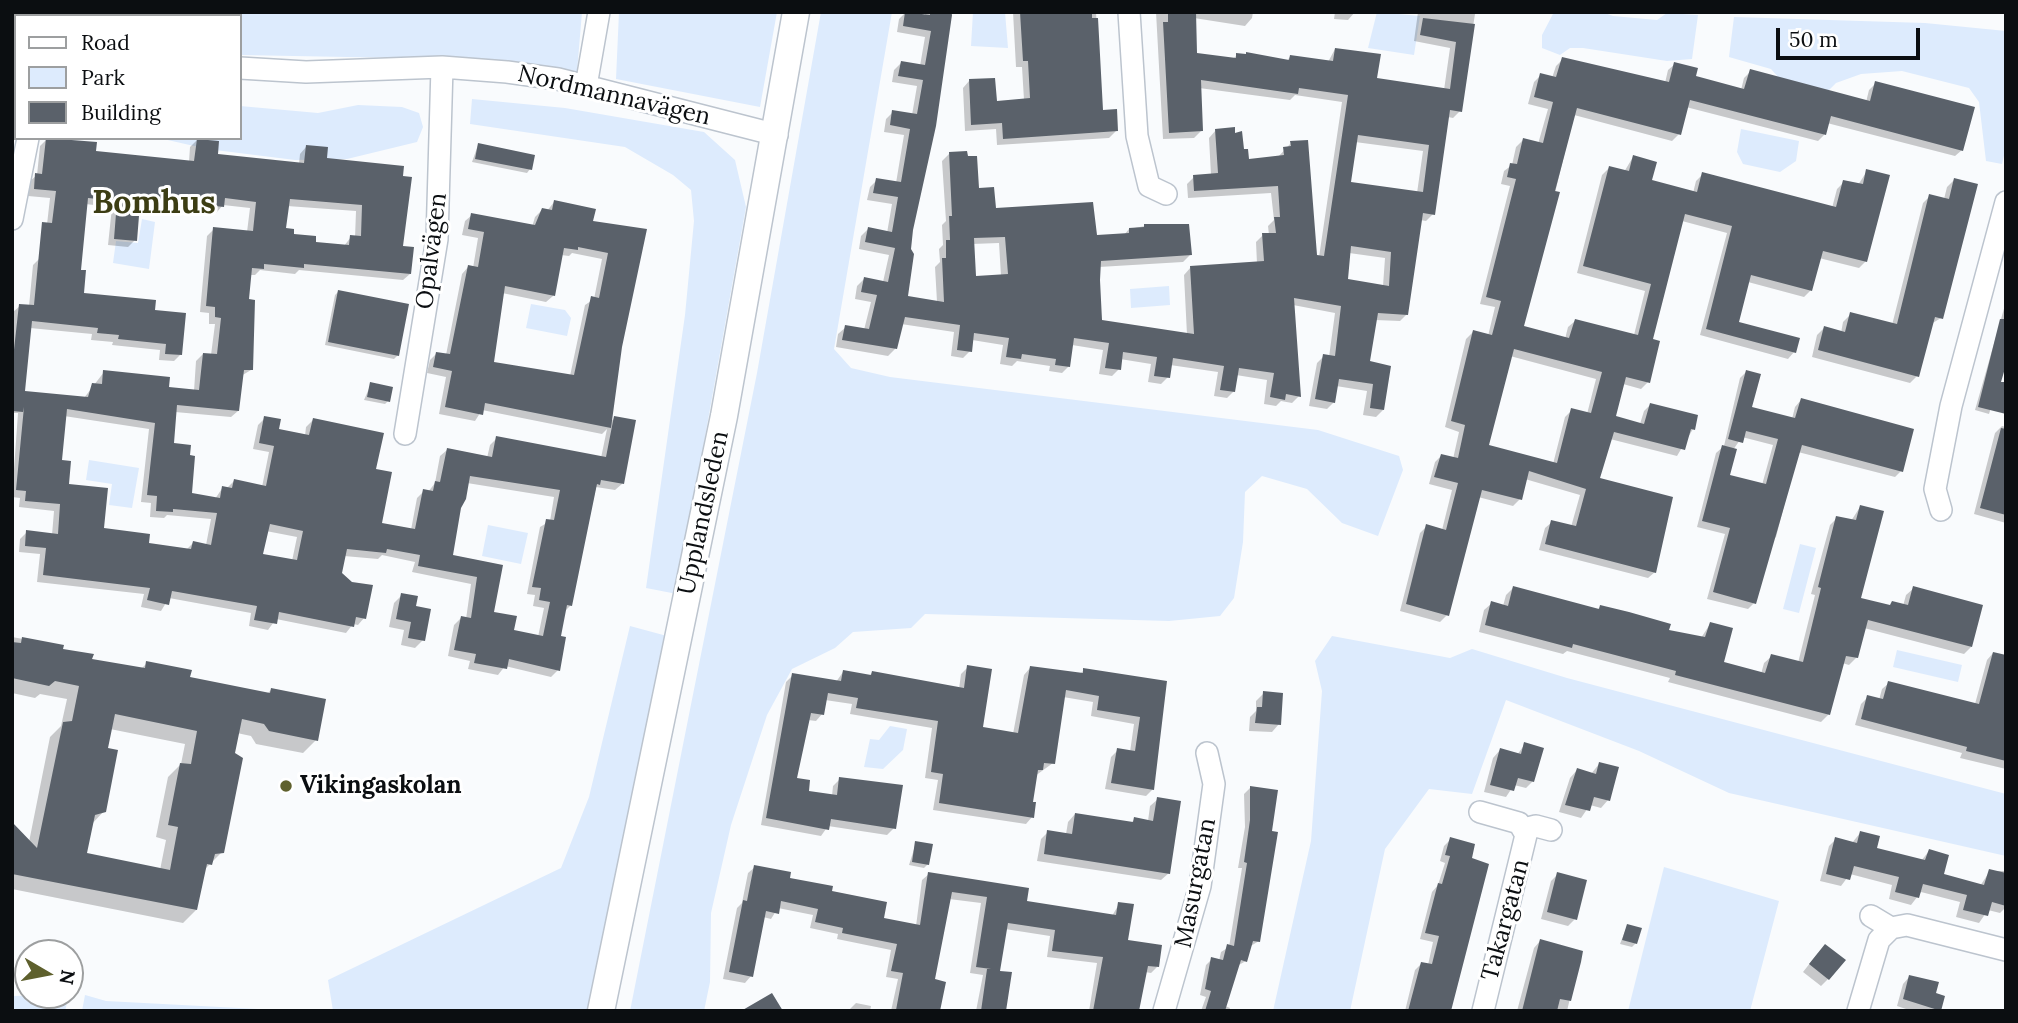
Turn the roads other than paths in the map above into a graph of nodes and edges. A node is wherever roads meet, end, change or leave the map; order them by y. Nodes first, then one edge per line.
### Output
1 (599, 12) edge
2 (796, 12) edge
3 (1129, 12) edge
4 (442, 67) junction
5 (242, 68) edge
6 (586, 86) junction
7 (777, 135) junction
8 (27, 140) edge
9 (1166, 194) dead end
10 (2006, 202) edge
11 (12, 219) edge
12 (405, 434) dead end
13 (1941, 510) dead end
14 (1207, 753) dead end
15 (1480, 812) dead end
16 (1524, 828) junction
17 (1551, 830) dead end
18 (1871, 916) dead end
19 (1891, 928) junction
20 (2006, 950) edge
21 (601, 1011) edge
22 (1164, 1011) edge
23 (1483, 1011) edge
24 (1858, 1011) edge

1 - 6 street
2 - 7 street, Upplandsleden
3 - 9 street
4 - 5 street, Nordmannavägen
4 - 6 street, Nordmannavägen
4 - 12 street, Opalvägen
6 - 7 street, Nordmannavägen
7 - 21 street, Upplandsleden
8 - 11 street
10 - 13 street
14 - 22 street, Masurgatan
15 - 16 street, Takargatan
16 - 17 street, Takargatan
16 - 23 street, Takargatan
18 - 19 street
19 - 20 street
19 - 24 street

